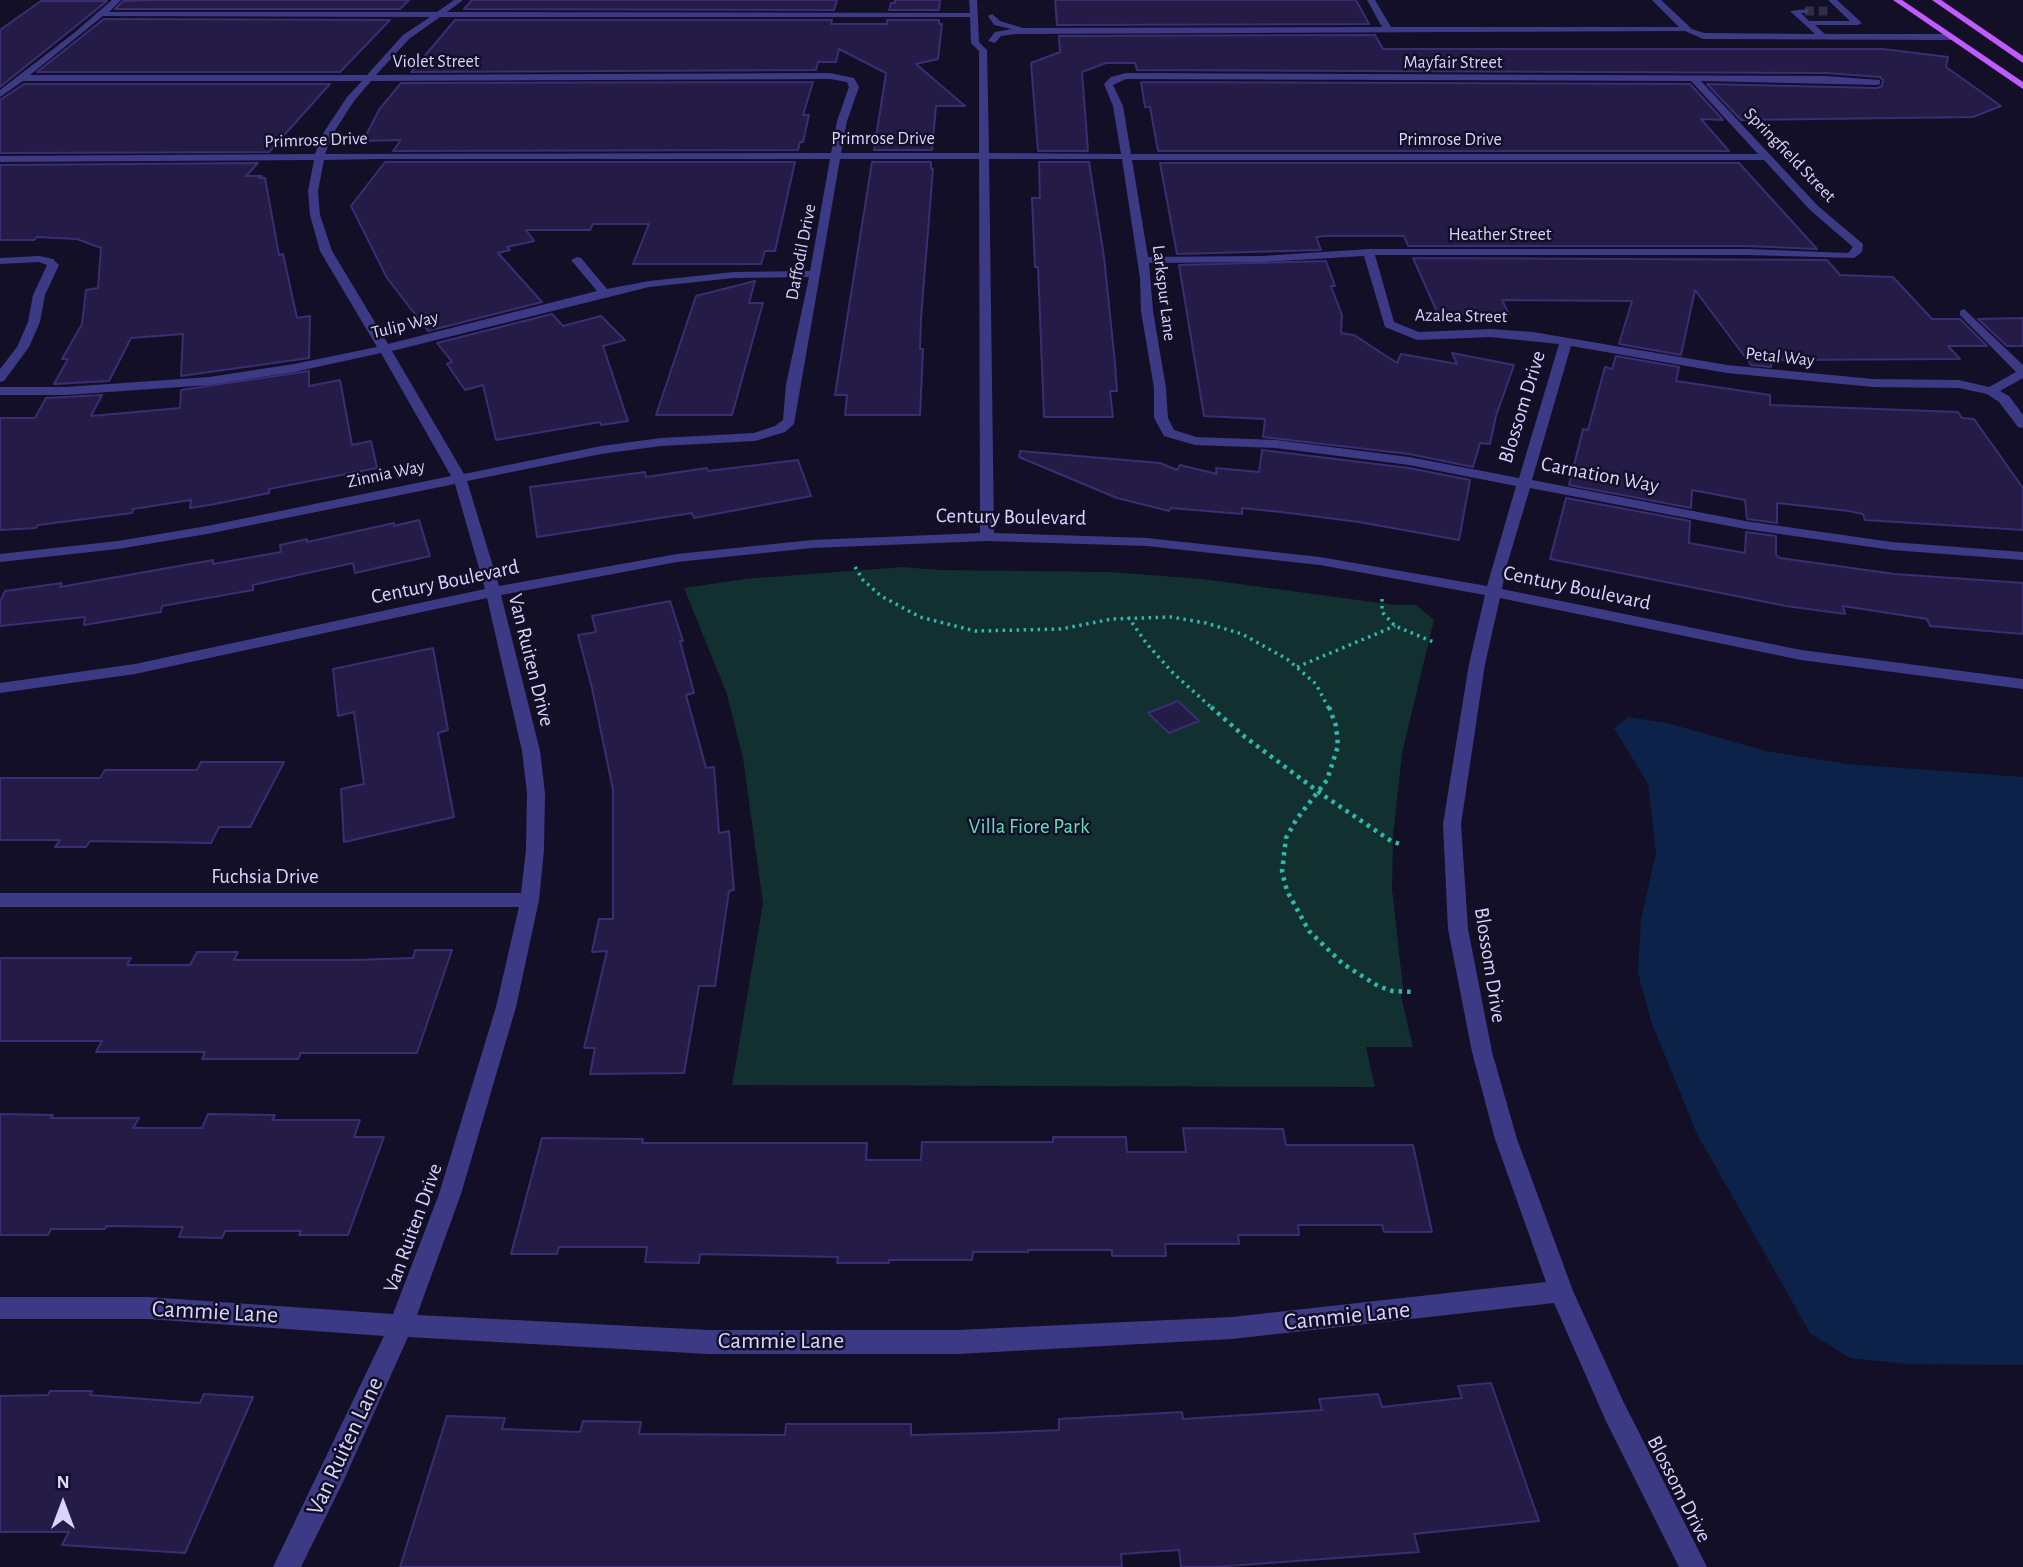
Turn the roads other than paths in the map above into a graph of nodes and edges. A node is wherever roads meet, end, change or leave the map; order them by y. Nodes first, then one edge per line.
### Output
1 (117, 0) edge
2 (459, 0) edge
3 (973, 0) edge
4 (1371, 0) edge
5 (1656, 0) edge
6 (1832, 0) tunnel mouth
7 (1897, 0) edge
8 (1936, 0) edge
9 (282, 7) dead end
10 (1828, 10) tunnel mouth
11 (1845, 10) junction
12 (1805, 11) dead end
13 (99, 14) junction
14 (274, 14) junction
15 (438, 14) junction
16 (973, 15) junction
17 (1807, 23) junction
18 (1685, 29) junction
19 (1388, 30) junction
20 (1063, 31) junction
21 (1824, 37) junction
22 (1952, 37) junction
23 (992, 41) junction
24 (983, 50) junction
25 (2023, 60) edge
26 (22, 78) junction
27 (368, 78) junction
28 (1695, 79) junction
29 (851, 80) joint
30 (1877, 82) dead end
31 (2023, 86) edge
32 (0, 94) edge
33 (837, 156) junction
34 (985, 156) junction
35 (1125, 157) junction
36 (1767, 157) junction
37 (319, 158) junction
38 (0, 159) edge
39 (1369, 252) junction
40 (1856, 252) joint
41 (577, 260) dead end
42 (1143, 260) junction
43 (0, 261) edge
44 (816, 274) junction
45 (604, 293) junction
46 (1964, 313) dead end
47 (1566, 341) junction
48 (384, 348) junction
49 (2023, 372) edge
50 (0, 378) edge
51 (0, 391) edge
52 (1991, 391) junction
53 (2023, 424) edge
54 (780, 429) joint
55 (1169, 433) joint
56 (460, 479) junction
57 (1523, 481) junction
58 (987, 537) junction
59 (2023, 556) edge
60 (0, 558) edge
61 (1493, 591) junction
62 (493, 592) junction
63 (2023, 684) edge
64 (0, 688) edge
65 (0, 900) edge
66 (530, 900) junction
67 (1561, 1291) junction
68 (0, 1308) edge
69 (401, 1325) junction
70 (288, 1567) edge
71 (1693, 1567) edge

1 - 13 street
2 - 15 street, Van Ruiten Drive
3 - 16 street
4 - 19 street
5 - 18 street
6 - 11 street
7 - 22 main road
8 - 25 main road
9 - 14 street
10 - 11 street
11 - 17 street
12 - 17 street
13 - 14 street
13 - 26 street
14 - 15 street
15 - 16 street
15 - 27 street, Van Ruiten Drive
16 - 24 street
17 - 21 street
18 - 19 street
18 - 21 street
19 - 20 street
20 - 23 street
20 - 23 street
21 - 22 street
22 - 31 main road
23 - 24 street
24 - 34 street
26 - 27 street, Violet Street
26 - 32 street
27 - 29 street, Violet Street
27 - 37 street, Van Ruiten Drive
28 - 30 street, Mayfair Street
28 - 35 street, Mayfair Street
28 - 36 street, Springfield Street
29 - 33 street, Daffodil Drive
33 - 34 street, Primrose Drive
33 - 37 street, Primrose Drive
33 - 44 street, Daffodil Drive
34 - 35 street, Primrose Drive
34 - 58 street
35 - 36 street, Primrose Drive
35 - 42 street, Larkspur Lane
36 - 40 street, Springfield Street
37 - 38 street, Primrose Drive
37 - 48 street, Van Ruiten Drive
39 - 40 street, Heather Street
39 - 42 street, Heather Street
39 - 47 street, Azalea Street
41 - 45 street
42 - 55 street, Larkspur Lane
43 - 50 street
44 - 45 street, Tulip Way
44 - 54 street, Daffodil Drive
45 - 48 street, Tulip Way
46 - 49 street
47 - 52 street, Petal Way
47 - 57 street, Blossom Drive
48 - 51 street, Tulip Way
48 - 56 street, Van Ruiten Drive
49 - 52 street
52 - 53 street
54 - 56 street, Zinnia Way
55 - 57 street, Carnation Way
56 - 60 street, Zinnia Way
56 - 62 street, Van Ruiten Drive
57 - 59 street, Carnation Way
57 - 61 street, Blossom Drive
58 - 61 street, Century Boulevard
58 - 62 street, Century Boulevard
61 - 63 street, Century Boulevard
61 - 67 street, Blossom Drive
62 - 64 street, Century Boulevard
62 - 66 street, Van Ruiten Drive
65 - 66 street, Fuchsia Drive
66 - 69 street, Van Ruiten Drive
67 - 69 street, Cammie Lane
67 - 71 street, Blossom Drive
68 - 69 street, Cammie Lane
69 - 70 street, Van Ruiten Lane

